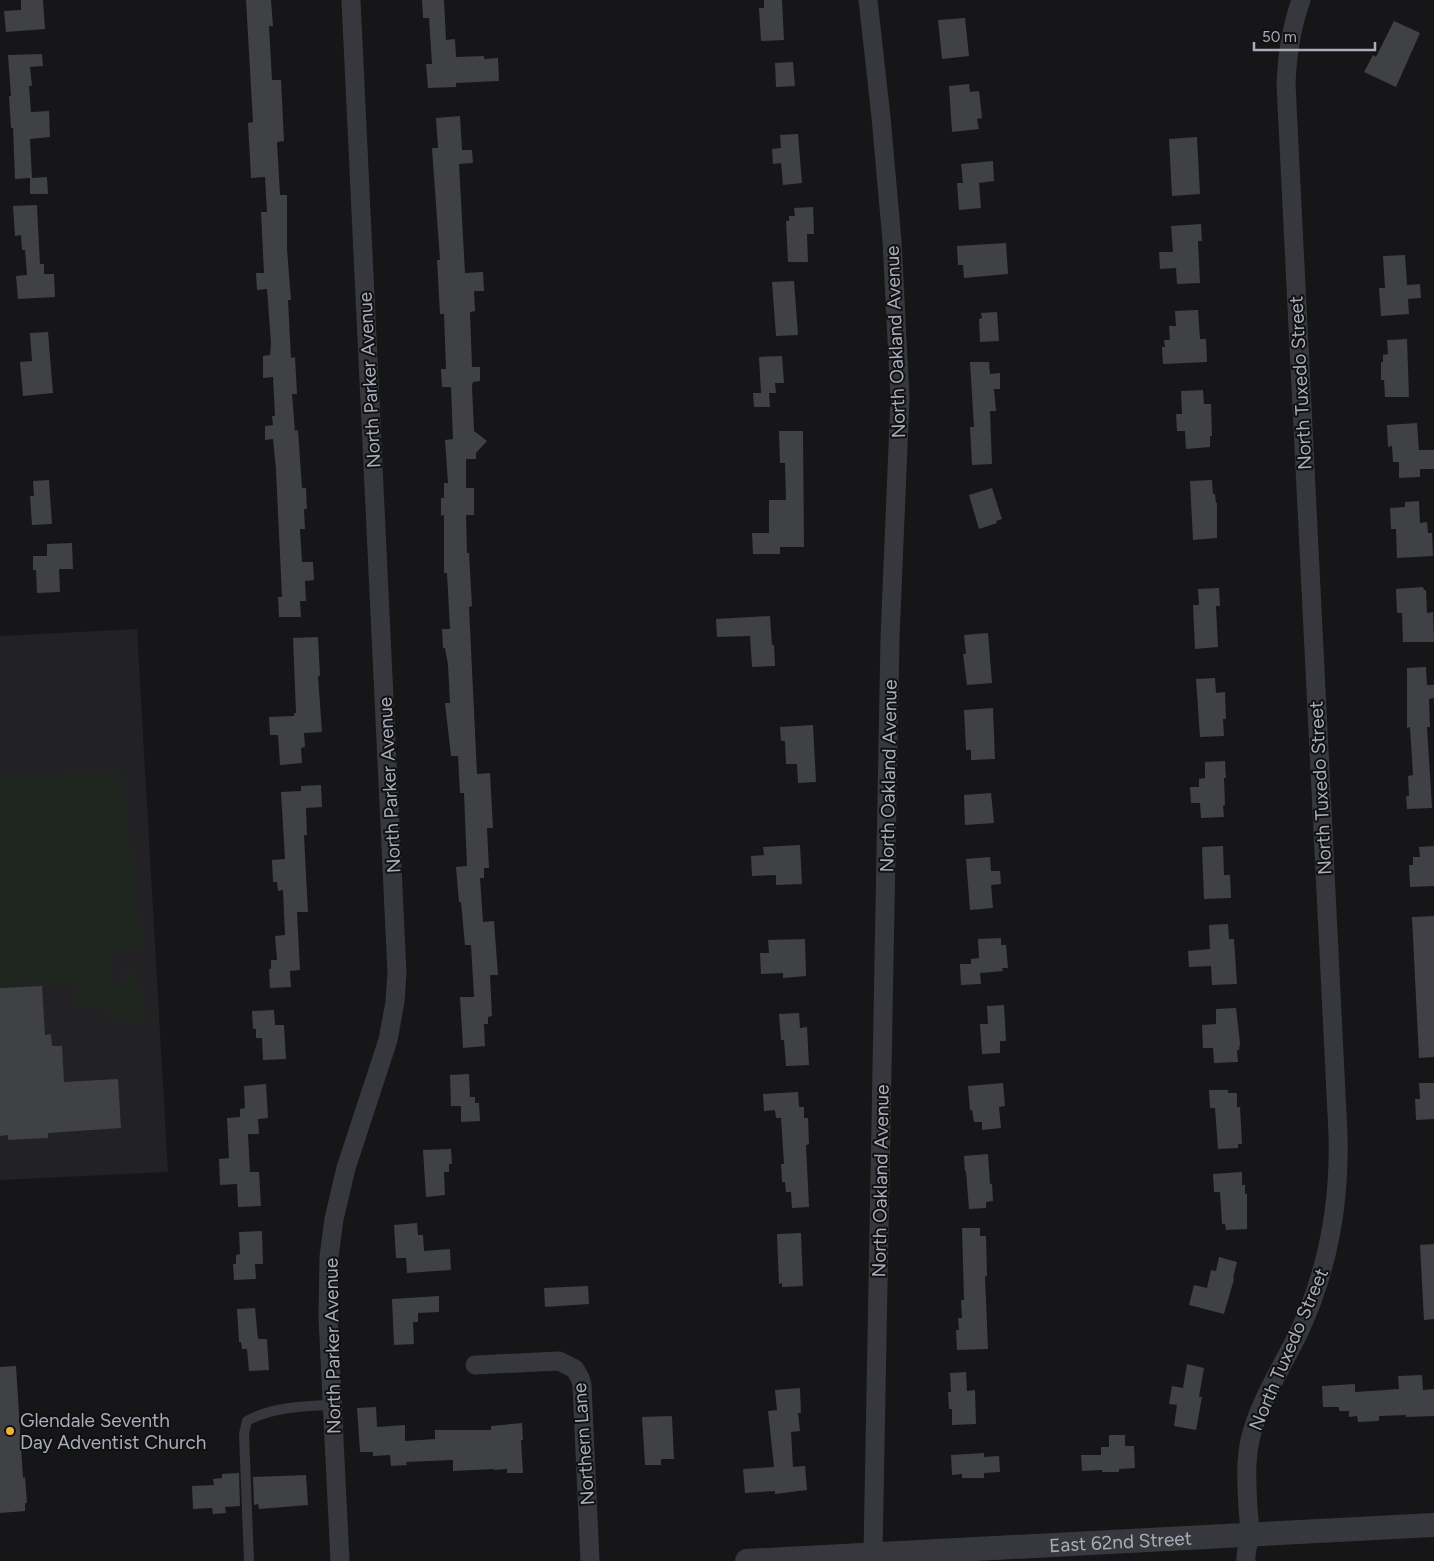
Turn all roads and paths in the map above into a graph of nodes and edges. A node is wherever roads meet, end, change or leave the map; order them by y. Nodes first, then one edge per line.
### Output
1 (351, 0) edge
2 (868, 0) edge
3 (1301, 0) edge
4 (475, 1365) dead end
5 (332, 1406) junction
6 (1434, 1525) edge
7 (1250, 1534) junction
8 (873, 1554) junction
9 (974, 1555) edge
10 (249, 1561) edge
11 (340, 1561) edge
12 (590, 1561) edge
13 (747, 1561) edge
14 (1246, 1561) edge

1 - 5 street, North Parker Avenue
2 - 8 street, North Oakland Avenue
3 - 7 street, North Tuxedo Street
4 - 12 street, Northern Lane
5 - 10 lane
5 - 11 street, North Parker Avenue
6 - 7 street, East 62nd Street
7 - 9 street, East 62nd Street
7 - 14 street, North Tuxedo Street
8 - 9 street, East 62nd Street
8 - 13 street, East 62nd Street

